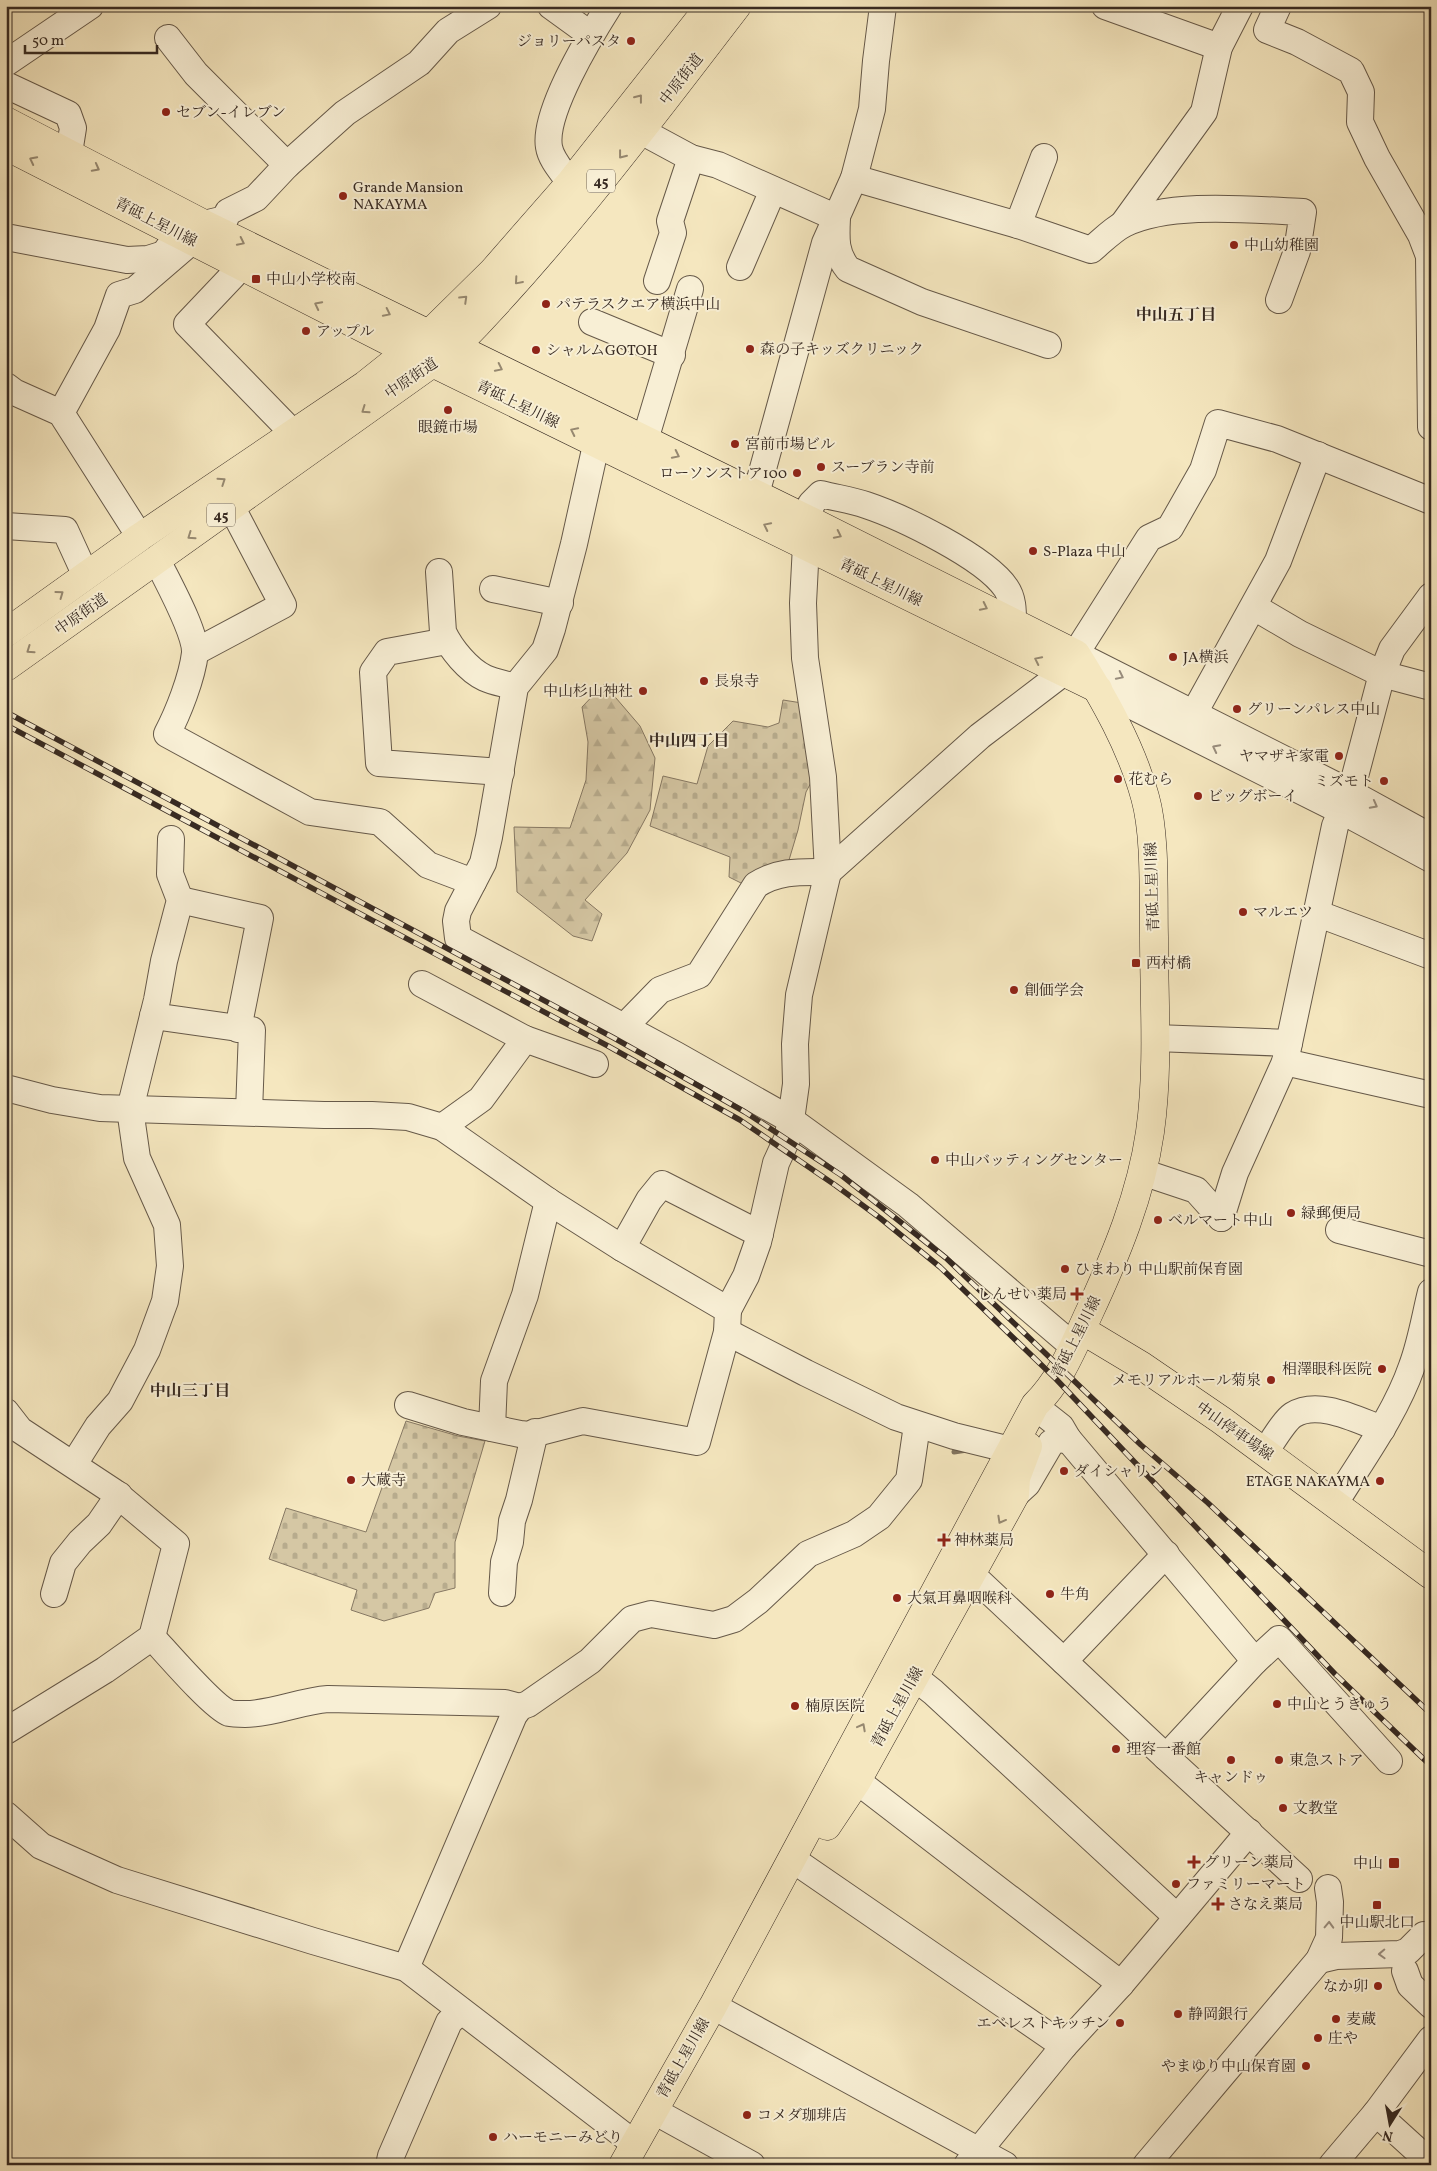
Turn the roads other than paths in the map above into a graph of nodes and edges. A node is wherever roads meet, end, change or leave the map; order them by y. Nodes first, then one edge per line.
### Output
1 (90, 6) edge
2 (488, 6) edge
3 (551, 6) edge
4 (608, 6) edge
5 (710, 6) edge
6 (737, 6) edge
7 (883, 6) edge
8 (1105, 6) edge
9 (1240, 6) edge
10 (1278, 6) edge
11 (1137, 11) edge
12 (591, 35) junction
13 (168, 38) dead end
14 (1219, 47) junction
15 (6, 63) edge
16 (6, 85) edge
17 (6, 121) edge
18 (641, 131) junction
19 (6, 146) edge
20 (69, 153) junction
21 (1044, 156) dead end
22 (690, 158) junction
23 (287, 165) junction
24 (854, 178) junction
25 (570, 183) junction
26 (774, 190) junction
27 (837, 218) junction
28 (1123, 224) junction
29 (1018, 225) junction
30 (192, 233) junction
31 (6, 237) edge
32 (241, 267) junction
33 (740, 267) dead end
34 (657, 281) dead end
35 (690, 289) dead end
36 (1279, 300) dead end
37 (592, 322) dead end
38 (429, 334) junction
39 (1048, 346) dead end
40 (408, 351) junction
41 (672, 354) junction
42 (445, 355) junction
43 (6, 386) edge
44 (1430, 391) edge
45 (61, 412) junction
46 (1431, 427) edge
47 (293, 433) junction
48 (646, 440) junction
49 (599, 444) junction
50 (1318, 454) junction
51 (756, 494) junction
52 (1431, 501) edge
53 (232, 508) junction
54 (6, 526) edge
55 (808, 533) junction
56 (140, 537) junction
57 (157, 560) junction
58 (439, 572) dead end
59 (86, 576) junction
60 (493, 589) dead end
61 (1431, 596) edge
62 (560, 603) junction
63 (1254, 607) junction
64 (1014, 622) junction
65 (6, 633) edge
66 (447, 641) junction
67 (195, 652) junction
68 (1070, 663) junction
69 (6, 667) edge
70 (1382, 674) junction
71 (515, 687) junction
72 (1431, 687) edge
73 (1098, 689) junction
74 (1194, 713) junction
75 (501, 772) junction
76 (1344, 801) junction
77 (1431, 836) edge
78 (170, 839) dead end
79 (1431, 859) edge
80 (828, 872) junction
81 (473, 882) junction
82 (180, 900) junction
83 (1316, 913) junction
84 (1431, 956) edge
85 (422, 984) dead end
86 (153, 1016) junction
87 (624, 1026) junction
88 (238, 1029) junction
89 (1155, 1038) junction
90 (525, 1039) junction
91 (1287, 1052) junction
92 (594, 1064) dead end
93 (6, 1088) edge
94 (1431, 1095) edge
95 (130, 1109) junction
96 (250, 1112) junction
97 (791, 1120) junction
98 (442, 1127) junction
99 (1142, 1172) junction
100 (548, 1201) junction
101 (1339, 1230) dead end
102 (760, 1234) junction
103 (622, 1248) junction
104 (1431, 1254) edge
105 (1431, 1292) edge
106 (728, 1321) junction
107 (1086, 1339) junction
108 (1045, 1403) junction
109 (408, 1405) dead end
110 (6, 1412) edge
111 (917, 1425) junction
112 (492, 1428) junction
113 (1382, 1429) junction
114 (535, 1432) junction
115 (1068, 1439) junction
116 (998, 1448) junction
117 (1265, 1452) junction
118 (74, 1464) junction
119 (119, 1495) junction
120 (1014, 1495) junction
121 (1335, 1503) junction
122 (963, 1538) junction
123 (1166, 1554) junction
124 (971, 1574) junction
125 (1431, 1575) edge
126 (943, 1576) junction
127 (54, 1594) dead end
128 (502, 1594) dead end
129 (152, 1637) junction
130 (1064, 1661) junction
131 (1255, 1661) junction
132 (901, 1678) junction
133 (520, 1707) junction
134 (6, 1731) edge
135 (847, 1754) junction
136 (1166, 1757) junction
137 (1389, 1761) dead end
138 (856, 1781) junction
139 (827, 1792) junction
140 (6, 1815) edge
141 (1254, 1837) junction
142 (797, 1862) junction
143 (1299, 1878) dead end
144 (1328, 1888) dead end
145 (1177, 1917) junction
146 (1424, 1936) dead end
147 (1319, 1960) junction
148 (406, 1968) junction
149 (1405, 1971) dead end
150 (1120, 1984) junction
151 (1431, 2005) edge
152 (713, 2006) junction
153 (462, 2011) junction
154 (1431, 2039) edge
155 (1064, 2046) junction
156 (654, 2111) junction
157 (1376, 2114) junction
158 (629, 2154) edge
159 (973, 2158) edge
160 (741, 2162) edge
161 (1431, 2163) edge
162 (389, 2165) edge
163 (1005, 2165) edge
164 (1146, 2165) edge
165 (1332, 2165) edge

1 - 15 street
2 - 23 street
3 - 12 street
4 - 12 street
25 -> 5 main road, 中原街道 / 45
6 - 18 main road, 中原街道 / 45
7 - 24 street
8 - 11 street
9 - 14 street
10 - 44 street
11 - 14 street
12 - 25 street
13 - 23 street
14 - 28 street
16 - 20 street
17 - 20 main road, 青砥上星川線
18 - 22 street
18 -> 42 main road, 中原街道 / 45
30 -> 19 main road, 青砥上星川線
20 -> 30 main road, 青砥上星川線
21 - 29 street
22 - 26 street
22 - 34 street
23 - 30 street
24 - 27 street
24 - 29 street
38 -> 25 main road, 中原街道 / 45
26 - 27 street
26 - 33 street
27 - 39 street
27 - 51 street
28 - 29 street
28 - 36 street
30 - 31 street
30 - 32 main road, 青砥上星川線
30 -> 38 main road, 青砥上星川線
30 - 45 street
40 -> 32 main road, 青砥上星川線
32 - 47 street
35 - 41 street
37 - 41 street
38 - 40 main road, 中原街道 / 45
38 - 42 main road, 青砥上星川線
40 - 42 main road, 青砥上星川線
40 - 47 main road, 中原街道 / 45
41 - 48 street
42 -> 48 main road, 青砥上星川線
49 -> 42 main road, 青砥上星川線
42 -> 53 main road, 中原街道 / 45
43 - 45 street
44 - 46 street
45 - 56 street
56 -> 47 main road, 中原街道 / 45
48 -> 51 main road, 青砥上星川線
55 -> 49 main road, 青砥上星川線
49 - 62 street
50 - 52 street
50 - 63 street
50 - 68 street
51 - 55 main road, 青砥上星川線
53 -> 57 main road, 中原街道 / 45
53 - 67 street
54 - 59 street
55 -> 64 main road, 青砥上星川線
55 - 64 street
68 -> 55 main road, 青砥上星川線
55 - 80 street
56 - 59 main road, 中原街道 / 45
57 - 67 street
57 -> 69 main road, 中原街道 / 45
58 - 66 street
65 -> 59 main road, 中原街道 / 45
60 - 62 street
61 - 70 street
62 - 71 street
63 - 70 street
63 - 74 street
64 - 68 main road, 青砥上星川線
66 - 71 street
66 - 75 street
67 - 81 street
68 - 73 main road, 青砥上星川線
68 -> 74 street
68 - 80 street
70 - 72 street
70 - 76 street
71 - 75 street
76 -> 73 street
73 - 89 main road, 青砥上星川線
74 - 76 street
75 - 81 street
76 -> 77 street
76 - 79 street
76 - 83 street
78 - 82 street
80 - 87 street
80 - 97 street
81 - 87 street
82 - 86 street
82 - 88 street
83 - 84 street
83 - 91 street
85 - 90 street
86 - 88 street
86 - 95 street
87 - 97 street
88 - 96 street
89 - 91 street
89 - 99 main road, 青砥上星川線
90 - 92 street
90 - 98 street
91 - 94 street
91 - 99 street
93 - 95 street
95 - 96 street
95 - 118 street
96 - 98 street
97 - 102 street
97 - 107 street
98 - 100 street
99 - 107 main road, 青砥上星川線
100 - 103 street
100 - 112 street
101 - 104 street
102 - 103 street
102 - 106 street
103 - 106 street
105 - 113 street
106 - 111 street
106 - 114 street
107 - 108 main road, 青砥上星川線
107 - 117 main road, 中山停車場線
108 - 115 street
108 - 116 main road, 青砥上星川線
109 - 112 street
110 - 118 street
111 - 116 street
111 - 133 street
112 - 114 street
113 - 117 street
113 - 121 street
114 - 128 street
115 - 120 street
115 - 123 street
116 - 120 main road, 青砥上星川線
116 - 122 main road, 青砥上星川線
117 - 121 main road, 中山停車場線
118 - 119 street
119 - 127 street
119 - 129 street
120 -> 124 main road, 青砥上星川線
121 - 125 main road, 中山停車場線
122 - 124 street
122 - 126 main road, 青砥上星川線
123 - 130 street
123 - 131 street
124 - 126 street
124 - 130 street
124 - 132 main road, 青砥上星川線
126 - 132 main road, 青砥上星川線
129 - 133 street
129 - 134 street
130 - 136 street
131 - 136 street
131 - 137 street
135 -> 132 main road, 青砥上星川線
132 - 138 main road, 青砥上星川線
132 - 145 street
133 - 148 street
135 - 138 street
135 - 139 main road, 青砥上星川線
136 - 141 street
138 - 139 street
138 - 142 main road, 青砥上星川線
138 - 150 street
139 - 142 main road, 青砥上星川線
140 - 148 street
141 - 143 street
141 - 145 street
142 - 152 main road, 青砥上星川線
142 - 155 street
147 -> 144 street
145 - 150 street
146 -> 147 street
147 - 164 street
148 - 153 street
149 - 151 street
150 - 155 street
152 - 156 main road, 青砥上星川線
152 - 159 street
153 - 158 street
153 - 162 street
154 - 157 street
155 - 159 street
156 - 158 main road, 青砥上星川線
156 - 160 street
157 - 161 street
157 - 165 street
159 - 163 street

